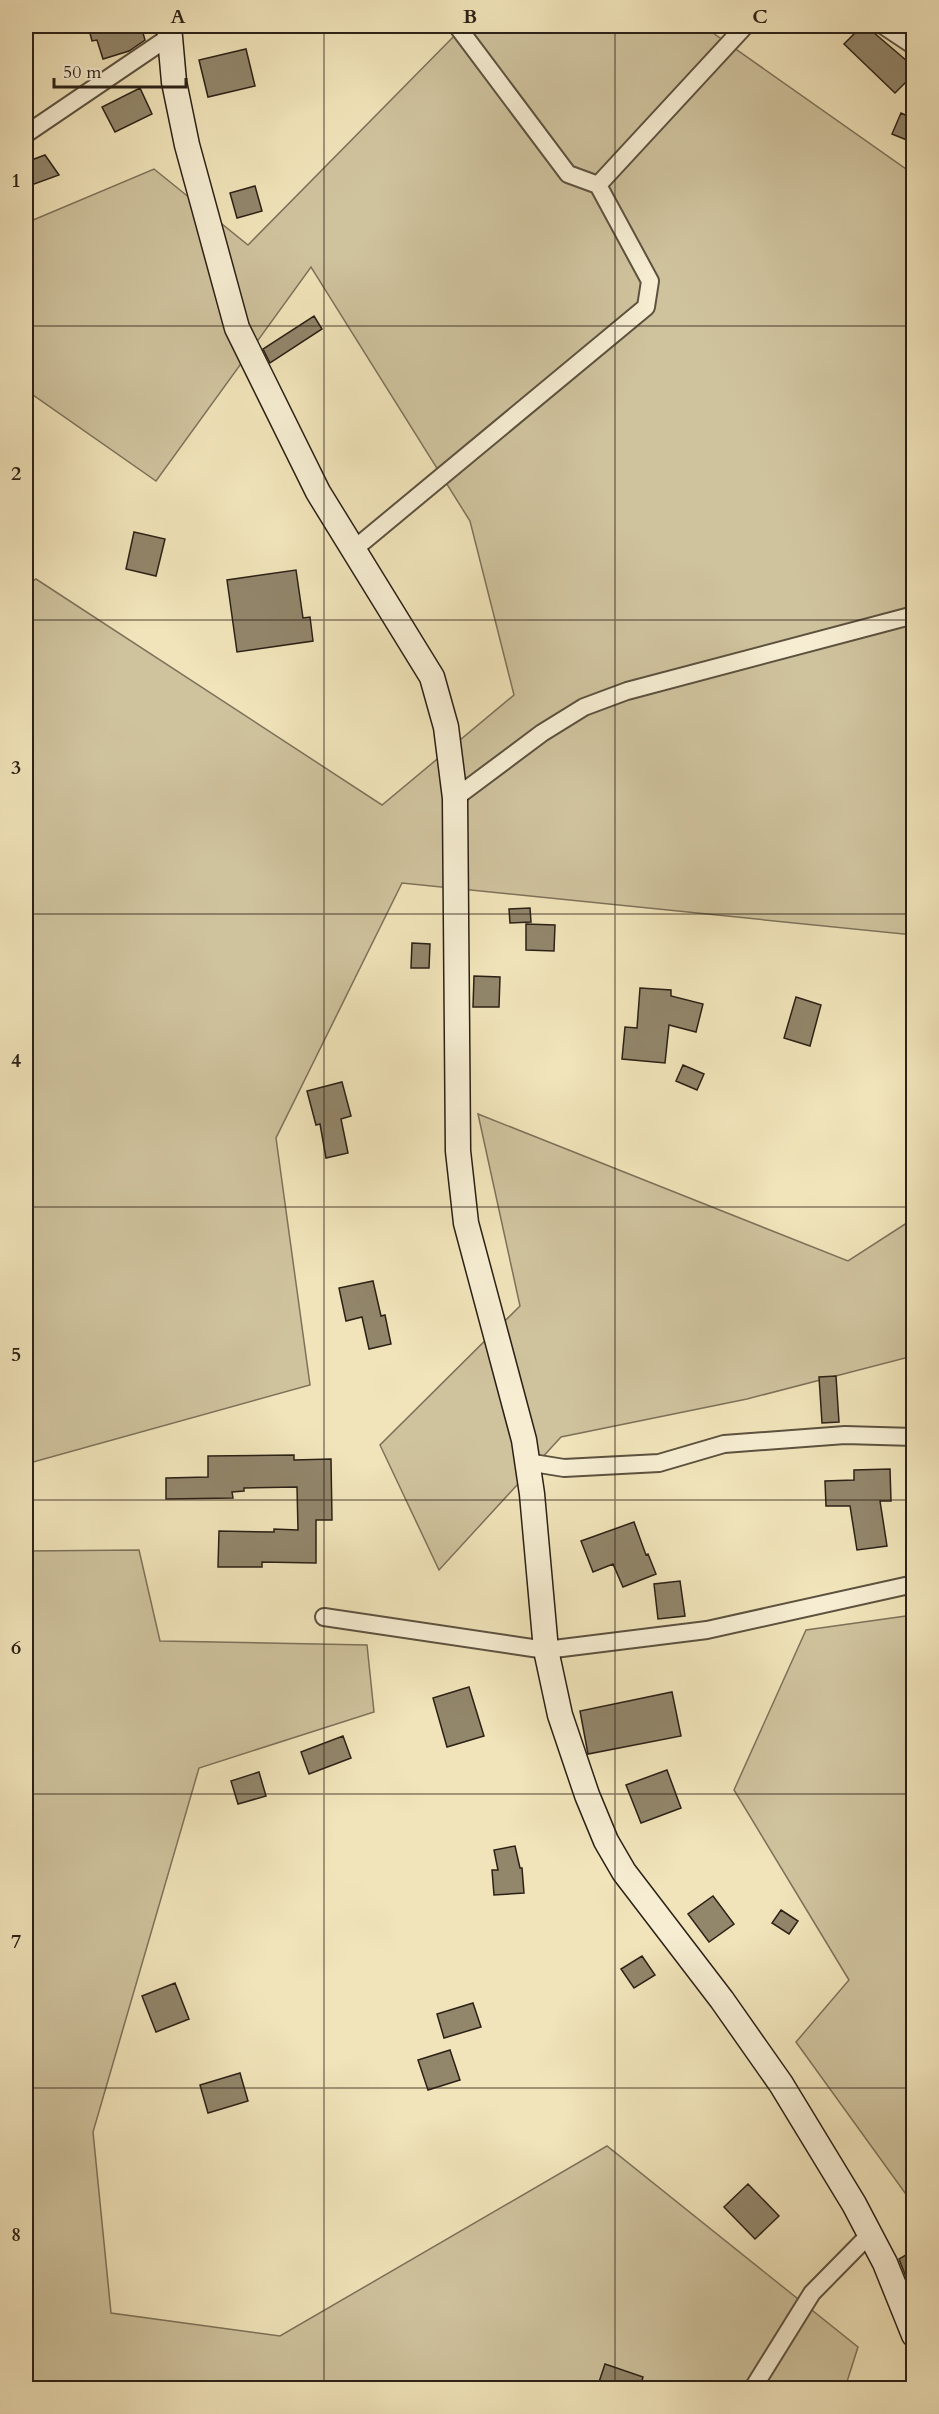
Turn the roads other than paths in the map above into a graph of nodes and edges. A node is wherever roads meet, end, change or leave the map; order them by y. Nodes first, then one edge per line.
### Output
1 (457, 26) edge
2 (745, 26) edge
3 (884, 26) edge
4 (169, 31) edge
5 (914, 46) edge
6 (26, 134) edge
7 (598, 185) junction
8 (353, 550) junction
9 (914, 615) edge
10 (455, 798) junction
11 (914, 1437) edge
12 (527, 1462) junction
13 (914, 1584) edge
14 (324, 1617) dead end
15 (546, 1650) junction
16 (870, 2234) junction
17 (914, 2335) edge
18 (753, 2388) edge

1 - 7 street
2 - 7 street
3 - 5 street
4 - 6 street
4 - 8 street
7 - 8 street
8 - 10 street
9 - 10 street
10 - 12 street
11 - 12 street
12 - 15 street
13 - 15 street
14 - 15 street
15 - 16 street
16 - 17 street
16 - 18 street

